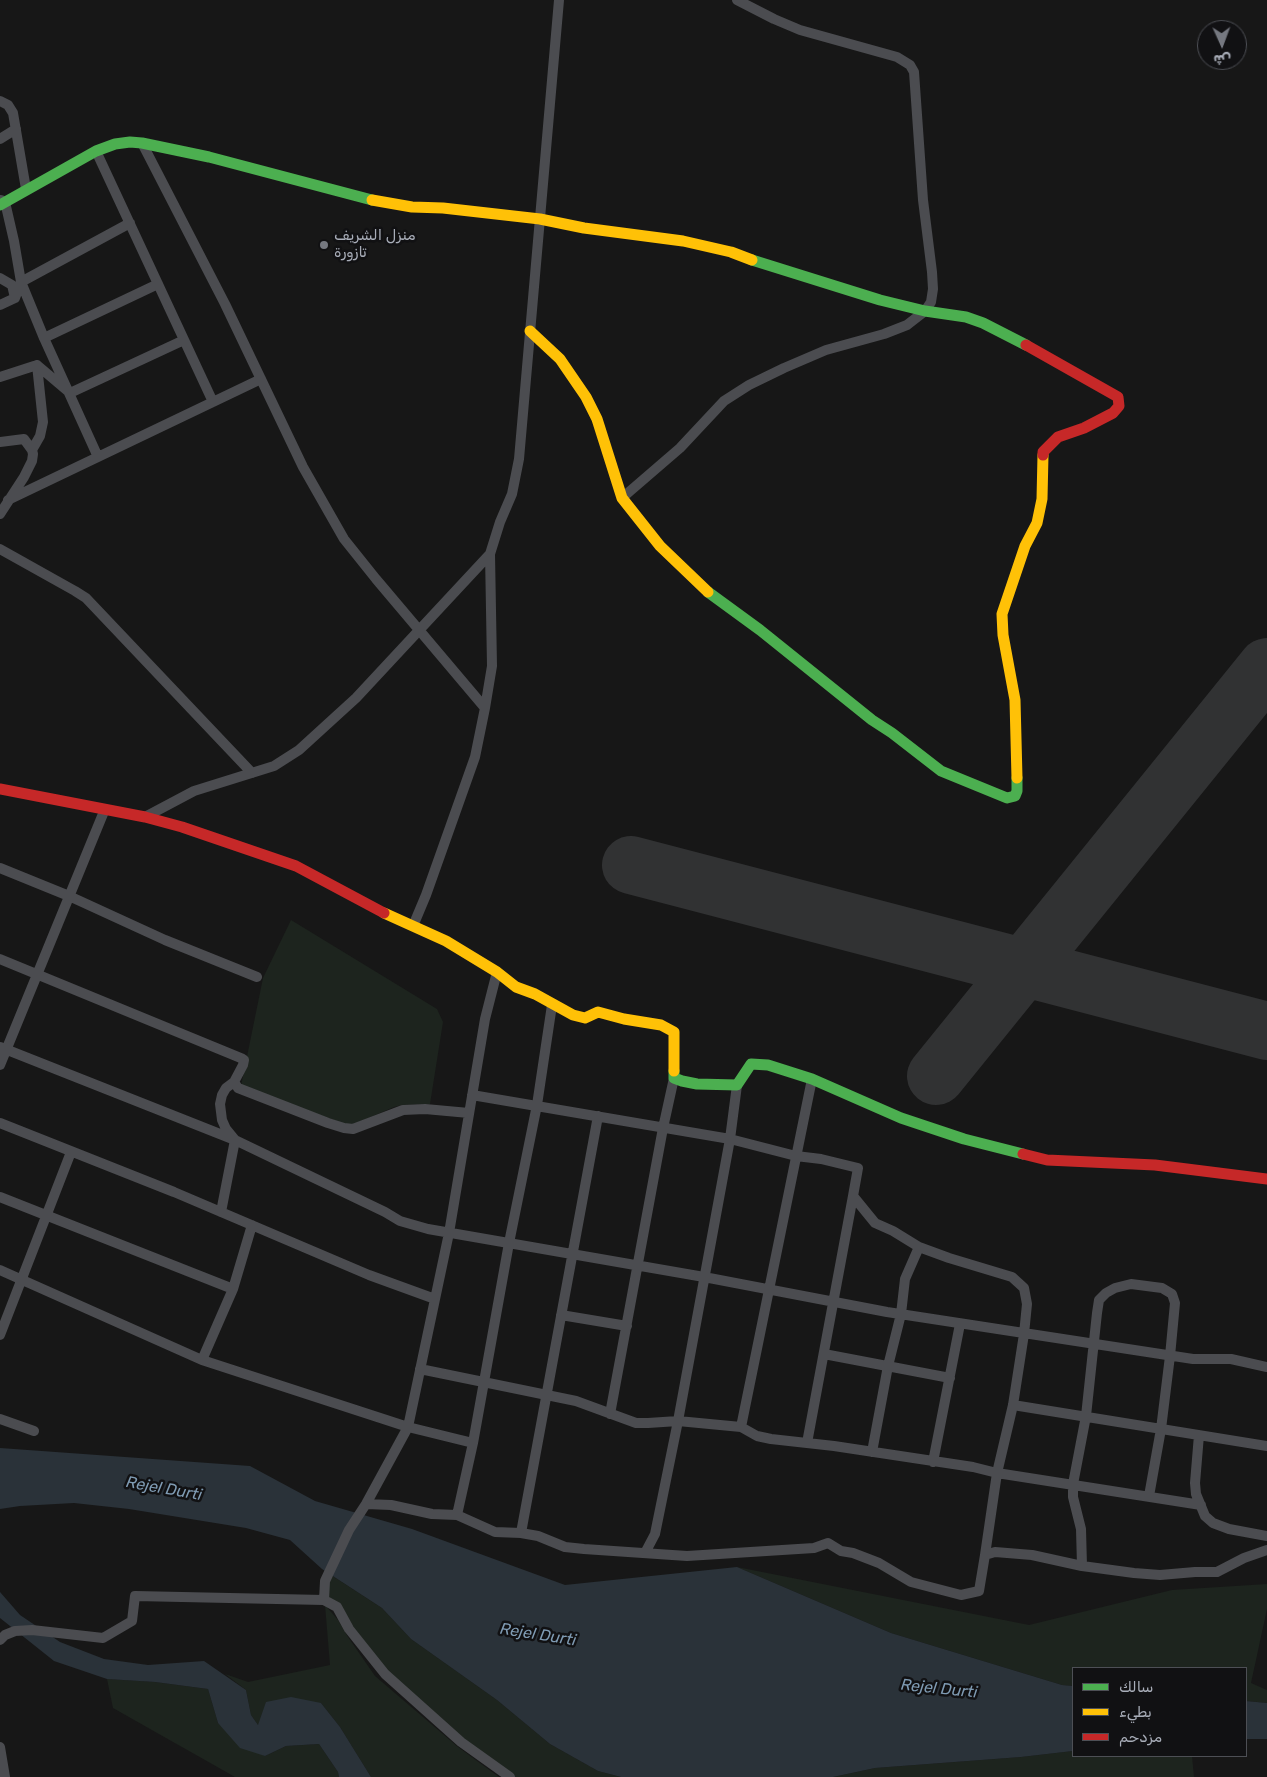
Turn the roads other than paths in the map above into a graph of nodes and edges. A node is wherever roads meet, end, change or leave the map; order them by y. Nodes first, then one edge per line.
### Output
1 (559, 0) edge
2 (737, 0) edge
3 (0, 101) edge
4 (16, 130) junction
5 (0, 139) edge
6 (142, 143) junction
7 (96, 151) junction
8 (26, 189) junction
9 (2, 202) edge
10 (540, 219) junction
11 (130, 223) junction
12 (0, 278) edge
13 (21, 282) junction
14 (158, 284) junction
15 (15, 298) junction
16 (0, 305) edge
17 (925, 311) junction
18 (530, 331) junction
19 (44, 338) junction
20 (184, 340) junction
21 (37, 365) junction
22 (0, 376) edge
23 (261, 379) junction
24 (70, 394) junction
25 (213, 402) junction
26 (0, 442) edge
27 (32, 450) junction
28 (98, 457) junction
29 (622, 498) junction
30 (8, 500) junction
31 (0, 514) edge
32 (0, 549) edge
33 (490, 554) junction
34 (420, 631) junction
35 (485, 708) junction
36 (252, 773) junction
37 (0, 789) edge
38 (105, 809) junction
39 (145, 817) junction
40 (0, 868) edge
41 (69, 896) junction
42 (413, 926) junction
43 (0, 959) edge
44 (497, 972) junction
45 (37, 974) junction
46 (257, 977) dead end
47 (552, 1005) junction
48 (3, 1048) edge
49 (0, 1065) edge
50 (674, 1078) junction
51 (812, 1079) junction
52 (234, 1082) junction
53 (738, 1085) junction
54 (472, 1095) junction
55 (537, 1105) junction
56 (469, 1113) junction
57 (598, 1116) junction
58 (0, 1123) edge
59 (663, 1128) junction
60 (730, 1139) junction
61 (235, 1140) junction
62 (71, 1152) junction
63 (796, 1156) junction
64 (1267, 1179) edge
65 (853, 1196) junction
66 (0, 1197) edge
67 (221, 1212) junction
68 (46, 1216) junction
69 (252, 1225) junction
70 (448, 1233) junction
71 (509, 1243) junction
72 (919, 1247) junction
73 (572, 1254) junction
74 (639, 1266) junction
75 (0, 1270) edge
76 (704, 1277) junction
77 (22, 1279) junction
78 (233, 1289) junction
79 (768, 1289) junction
80 (434, 1300) junction
81 (834, 1302) junction
82 (901, 1314) junction
83 (561, 1315) junction
84 (960, 1324) junction
85 (627, 1326) junction
86 (1024, 1334) junction
87 (0, 1335) edge
88 (1094, 1345) junction
89 (824, 1354) junction
90 (1170, 1356) junction
91 (202, 1360) junction
92 (888, 1366) junction
93 (1267, 1367) edge
94 (420, 1369) junction
95 (950, 1378) junction
96 (484, 1383) junction
97 (547, 1395) junction
98 (1013, 1405) junction
99 (610, 1414) junction
100 (1086, 1416) junction
101 (0, 1419) edge
102 (678, 1421) junction
103 (408, 1427) junction
104 (741, 1428) junction
105 (1160, 1429) junction
106 (34, 1431) dead end
107 (1199, 1435) junction
108 (474, 1443) junction
109 (808, 1443) junction
110 (1267, 1446) edge
111 (872, 1452) junction
112 (933, 1462) junction
113 (997, 1473) junction
114 (1073, 1484) junction
115 (1149, 1496) junction
116 (366, 1504) junction
117 (1201, 1505) junction
118 (457, 1515) junction
119 (521, 1533) junction
120 (1267, 1536) edge
121 (1267, 1550) edge
122 (645, 1553) junction
123 (985, 1555) junction
124 (1082, 1566) junction
125 (324, 1600) junction
126 (0, 1640) edge
127 (0, 1747) edge
128 (5, 1777) edge
129 (510, 1777) edge

1 - 10 street
2 - 17 street
3 - 4 street
4 - 5 street
4 - 8 street
6 - 7 street
6 - 10 street
6 - 23 street
7 - 8 street
7 - 11 street
8 - 9 street
9 - 13 street
10 - 17 street
10 - 18 street
11 - 13 street
11 - 14 street
12 - 15 street
13 - 15 street
13 - 19 street
14 - 19 street
14 - 20 street
15 - 16 street
17 - 29 street
17 - 29 street
18 - 29 street
18 - 33 street
19 - 24 street
20 - 24 street
20 - 25 street
21 - 22 street
21 - 24 street
21 - 27 street
23 - 25 street
23 - 34 street
24 - 28 street
25 - 28 street
26 - 27 street
27 - 30 street
28 - 30 street
30 - 31 street
32 - 36 street
33 - 34 street
33 - 35 street
34 - 35 street
34 - 36 street
35 - 42 street
36 - 39 street
37 - 38 street
38 - 39 street
38 - 41 street
39 - 42 street
40 - 41 street
41 - 45 street
41 - 46 street
42 - 44 street
43 - 45 street
44 - 47 street
44 - 54 street
45 - 48 street
45 - 52 street
47 - 50 street
47 - 55 street
48 - 49 street
48 - 61 street
50 - 53 street
50 - 59 street
51 - 53 street
51 - 63 street
51 - 64 street
52 - 56 street
52 - 61 street
53 - 60 street
54 - 55 street
54 - 56 street
55 - 57 street
55 - 71 street
56 - 70 street
57 - 59 street
57 - 73 street
58 - 62 street
59 - 60 street
59 - 74 street
60 - 63 street
60 - 76 street
61 - 67 street
61 - 70 street
62 - 67 street
62 - 68 street
63 - 65 street
63 - 79 street
65 - 72 street
65 - 81 street
66 - 68 street
67 - 69 street
68 - 77 street
68 - 78 street
69 - 78 street
69 - 80 street
70 - 71 street
70 - 80 street
71 - 73 street
71 - 96 street
72 - 82 street
72 - 86 street
73 - 74 street
73 - 83 street
74 - 76 street
74 - 85 street
75 - 77 street
76 - 79 street
76 - 102 street
77 - 87 street
77 - 91 street
78 - 91 street
79 - 81 street
79 - 104 street
80 - 94 street
81 - 82 street
81 - 89 street
82 - 84 street
82 - 92 street
83 - 85 street
83 - 97 street
84 - 86 street
84 - 95 street
85 - 99 street
86 - 88 street
86 - 98 street
88 - 90 street
88 - 90 street
88 - 100 street
89 - 92 street
89 - 109 street
90 - 93 street
90 - 105 street
91 - 103 street
92 - 95 street
92 - 111 street
94 - 96 street
94 - 103 street
95 - 112 street
96 - 97 street
96 - 108 street
97 - 99 street
97 - 119 street
98 - 100 street
98 - 113 street
99 - 102 street
100 - 105 street
100 - 114 street
101 - 106 street
102 - 104 street
102 - 122 street
103 - 108 street
103 - 116 street
104 - 109 street
105 - 107 street
105 - 115 street
107 - 110 street
107 - 117 street
108 - 118 street
109 - 111 street
111 - 112 street
112 - 113 street
113 - 114 street
113 - 123 street
114 - 115 street
114 - 124 street
115 - 117 street
116 - 118 street
116 - 125 street
117 - 120 street
118 - 119 street
119 - 122 street
121 - 124 street
122 - 123 street
123 - 124 street
125 - 126 street
125 - 129 street
127 - 128 street

